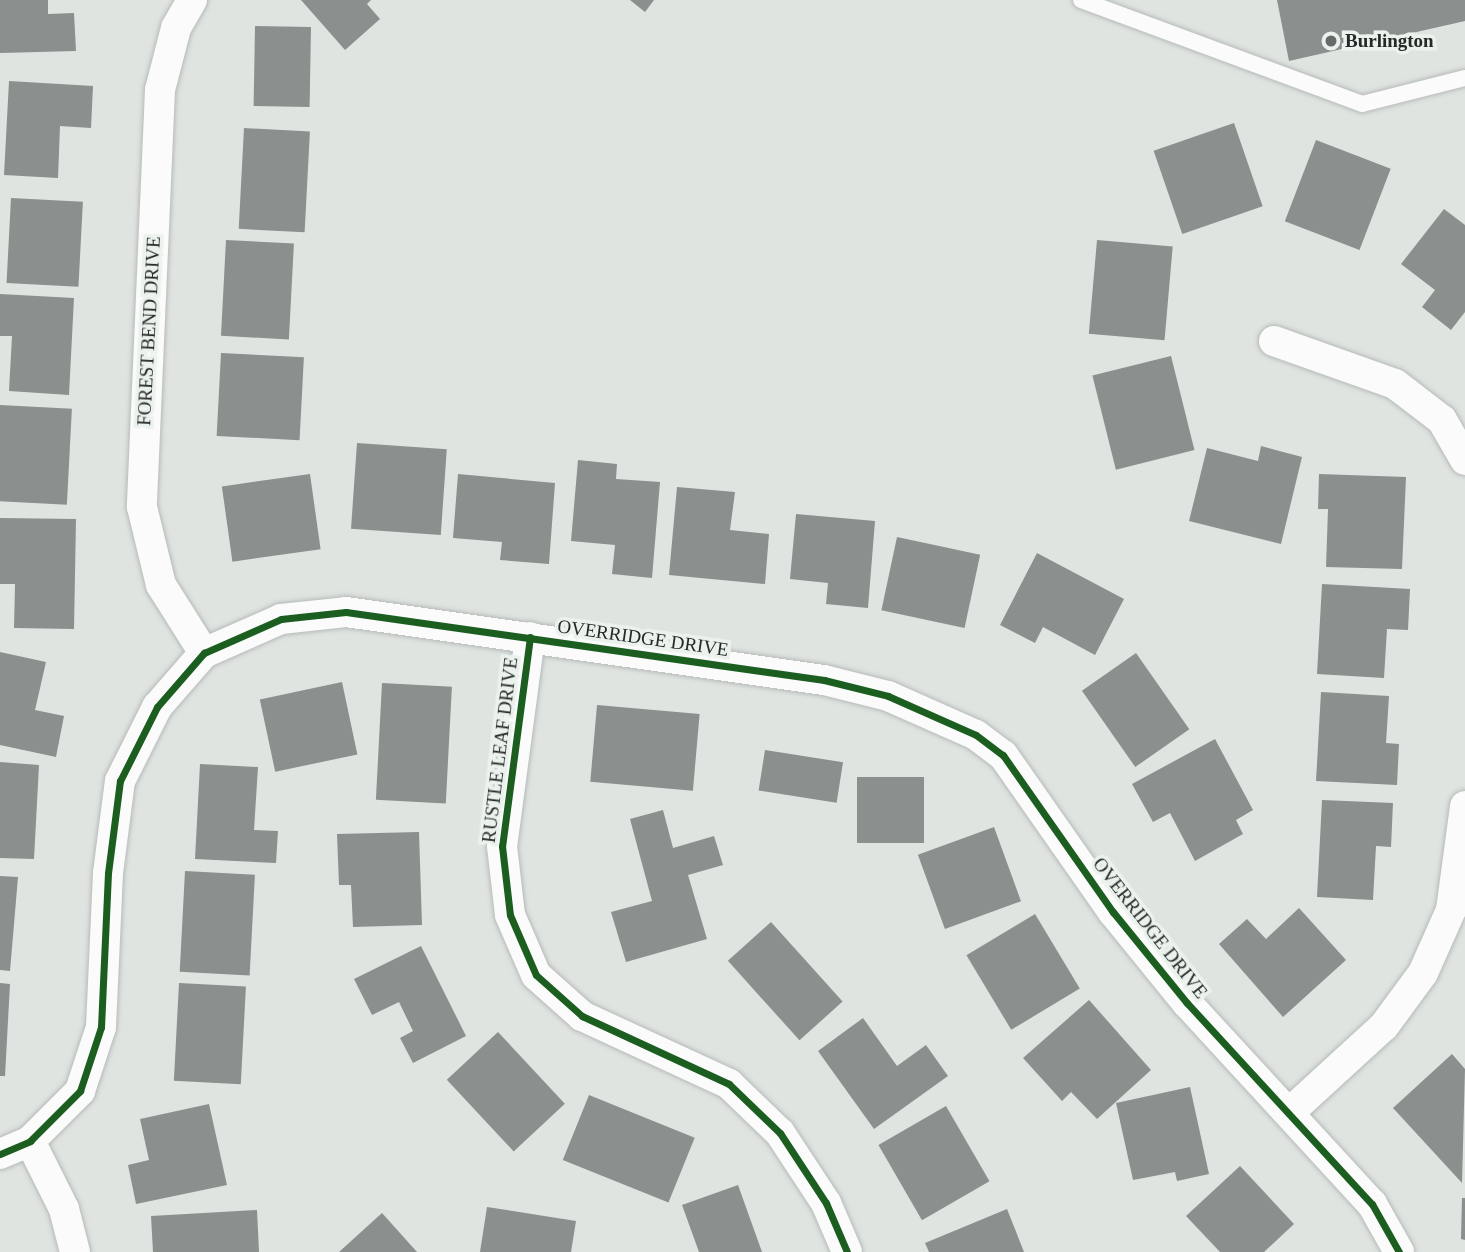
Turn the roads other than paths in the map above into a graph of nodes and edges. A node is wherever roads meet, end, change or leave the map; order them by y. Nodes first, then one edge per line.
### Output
1 (192, 0) edge
2 (1081, 0) edge
3 (1465, 78) edge
4 (1274, 341) dead end
5 (1465, 460) edge
6 (530, 638) junction
7 (204, 653) junction
8 (1465, 806) edge
9 (1290, 1112) junction
10 (30, 1141) junction
11 (0, 1154) edge
12 (75, 1252) edge
13 (847, 1252) edge
14 (1399, 1252) edge

1 - 7 street, FOREST BEND DRIVE
2 - 3 lane
4 - 5 street
6 - 7 street, OVERRIDGE DRIVE
6 - 9 street, OVERRIDGE DRIVE
6 - 13 street, RUSTLE LEAF DRIVE
7 - 10 street, OVERRIDGE DRIVE
8 - 9 street
9 - 14 street, OVERRIDGE DRIVE
10 - 11 street, OVERRIDGE DRIVE
10 - 12 street

